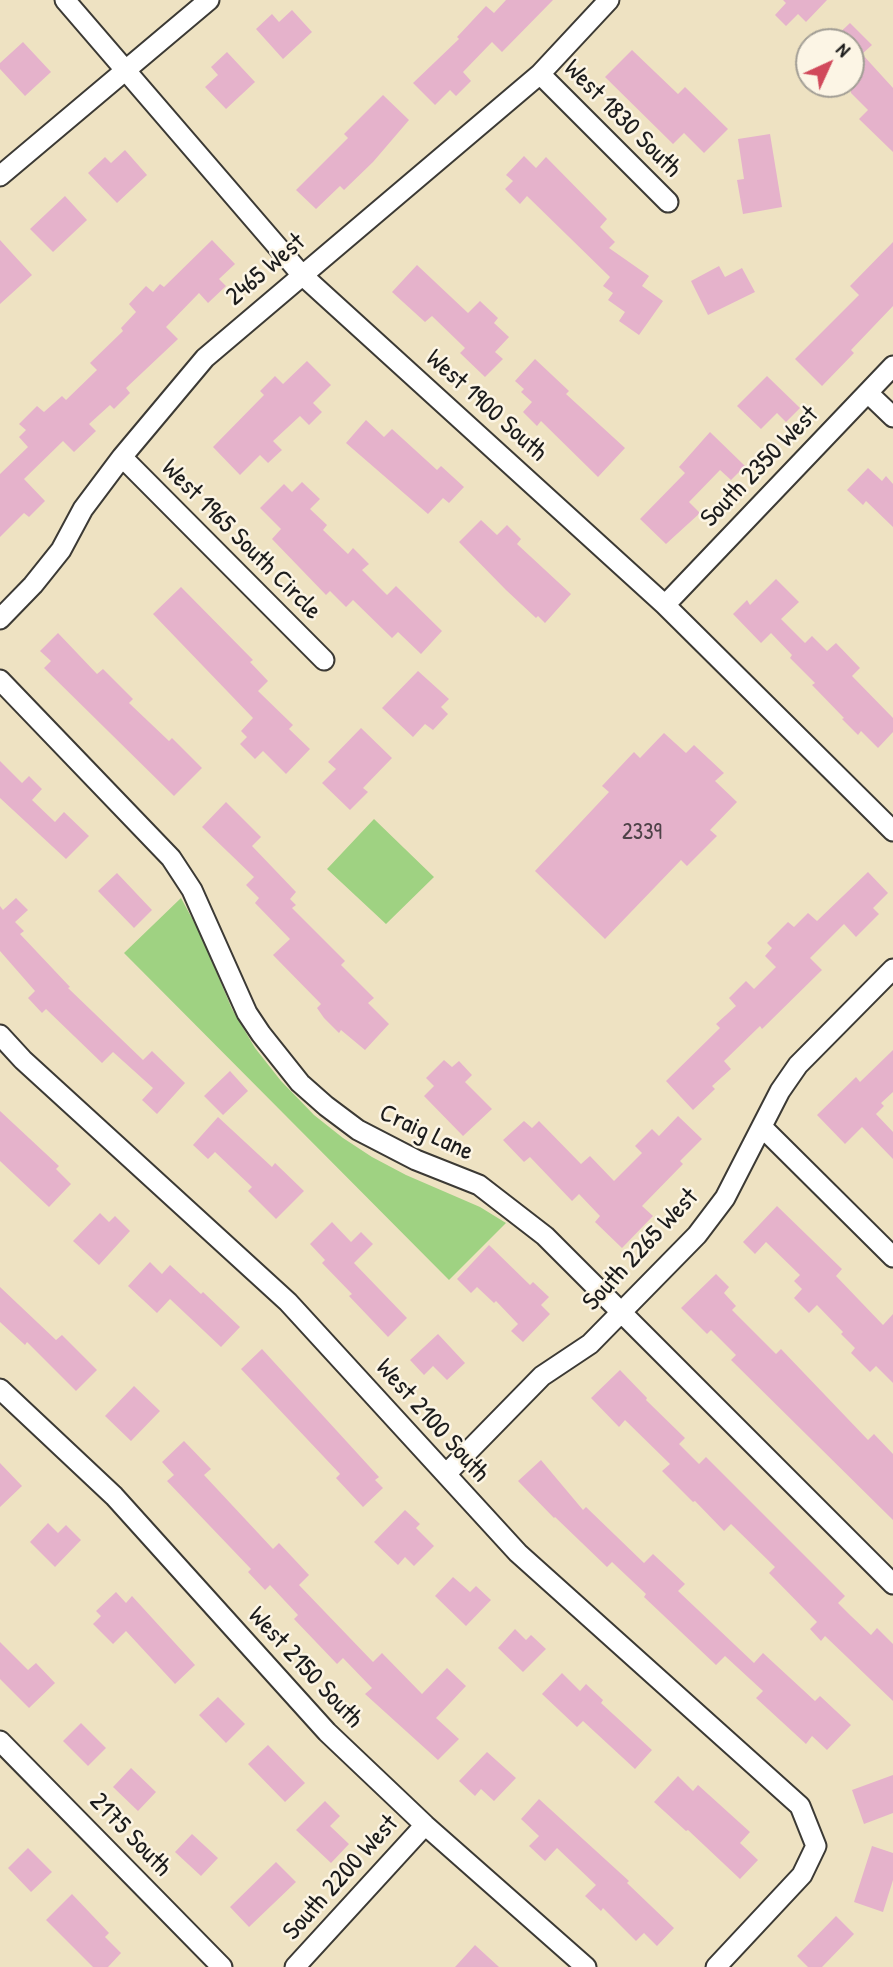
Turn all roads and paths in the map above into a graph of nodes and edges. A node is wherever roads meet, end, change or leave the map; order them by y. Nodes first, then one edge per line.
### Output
1 (65, 0) edge
2 (209, 0) edge
3 (609, 0) edge
4 (126, 69) junction
5 (540, 74) junction
6 (0, 176) edge
7 (668, 202) dead end
8 (301, 274) junction
9 (893, 366) edge
10 (868, 393) junction
11 (893, 417) edge
12 (122, 457) junction
13 (665, 604) junction
14 (0, 620) edge
15 (324, 660) dead end
16 (0, 680) edge
17 (893, 831) edge
18 (893, 969) edge
19 (0, 1035) edge
20 (762, 1127) junction
21 (893, 1257) edge
22 (620, 1312) junction
23 (3, 1396) edge
24 (446, 1474) junction
25 (893, 1584) edge
26 (0, 1741) edge
27 (425, 1825) junction
28 (222, 1967) edge
29 (295, 1967) edge
30 (586, 1967) edge
31 (716, 1967) edge

1 - 4 street, West 1900 South
2 - 4 street
3 - 5 street, 2465 West
4 - 6 street
4 - 8 street, West 1900 South
5 - 7 street, West 1830 South
5 - 8 street, 2465 West
8 - 12 street, 2465 West
8 - 13 street, West 1900 South
9 - 10 street, South 2350 West
10 - 11 street
10 - 13 street, South 2350 West
12 - 14 street, 2465 West
12 - 15 street, West 1965 South Circle
13 - 17 street, West 1900 South
16 - 22 street, Craig Lane
18 - 20 street, South 2265 West
19 - 24 street, West 2100 South
20 - 21 street
20 - 22 street, South 2265 West
22 - 24 street, South 2265 West
22 - 25 street, Craig Lane
23 - 27 street, West 2150 South
24 - 31 street, West 2100 South
26 - 28 street, 2175 South
27 - 29 street, South 2200 West
27 - 30 street, West 2150 South

